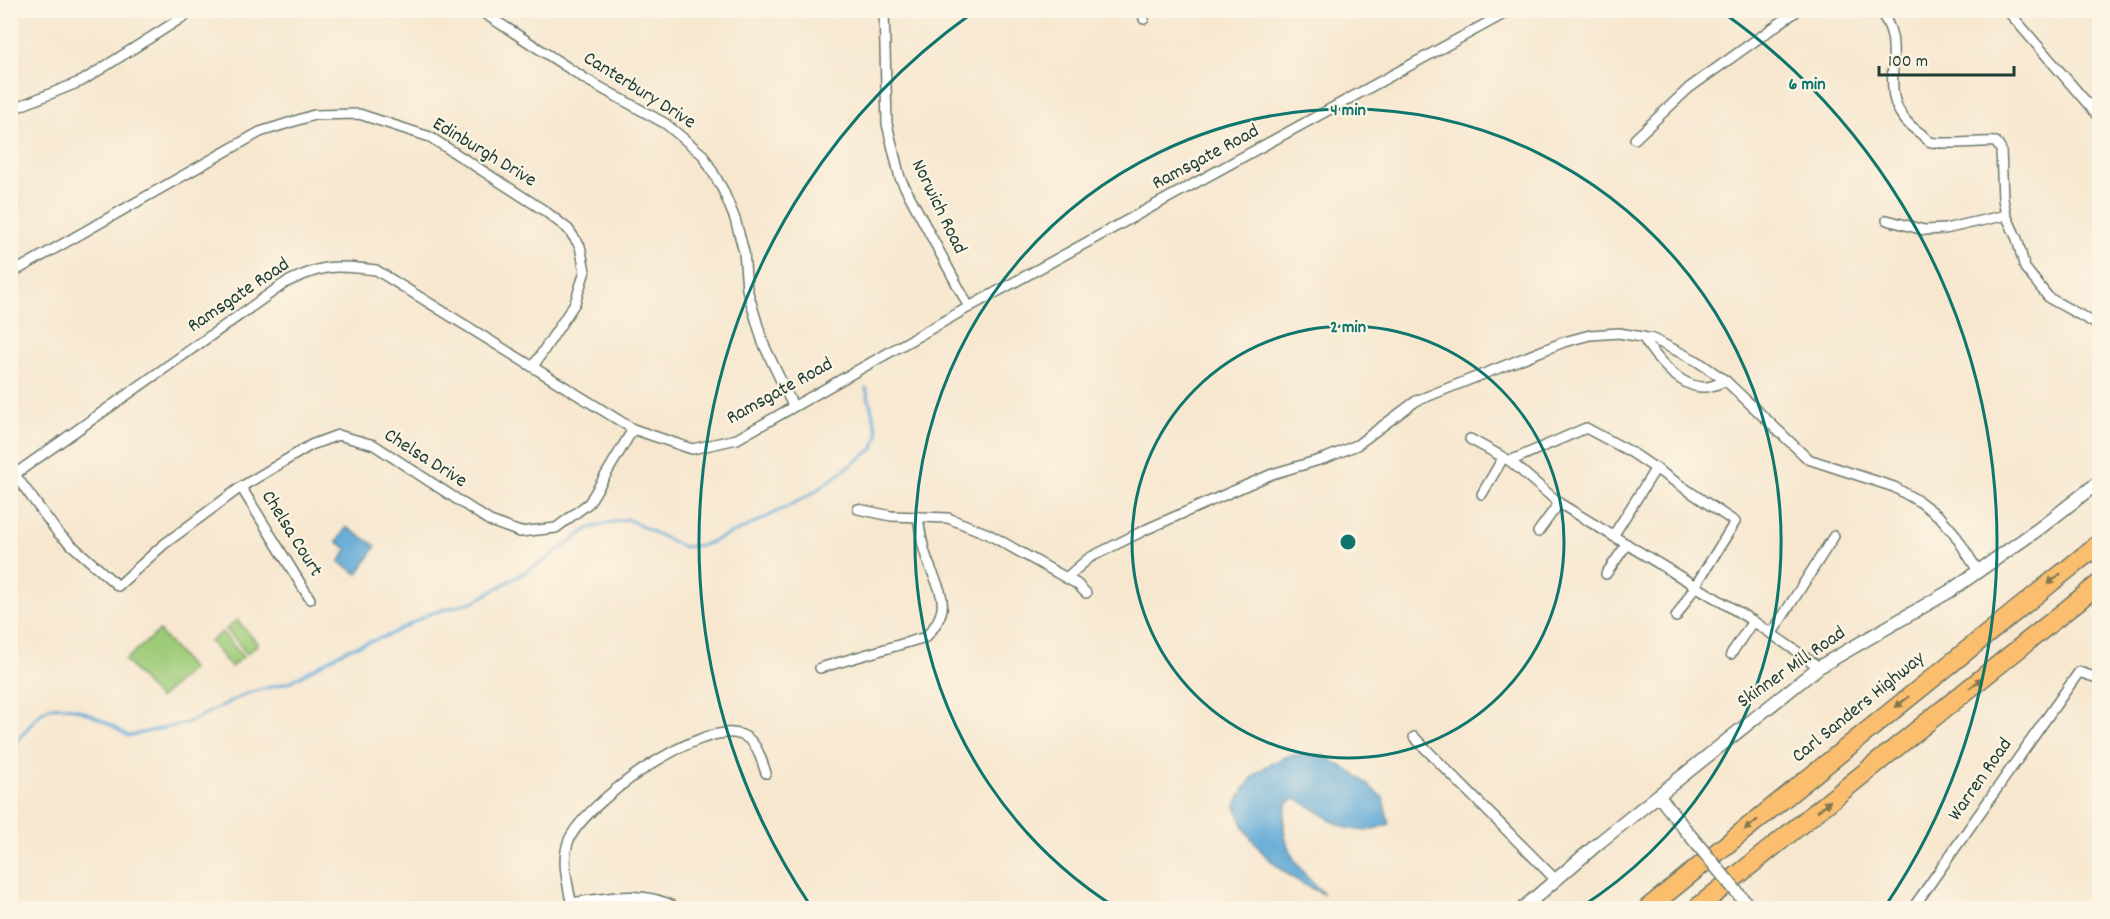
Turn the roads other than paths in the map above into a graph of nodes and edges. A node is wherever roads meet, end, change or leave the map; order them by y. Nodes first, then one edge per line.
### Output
1 (194, 10) edge
2 (479, 10) edge
3 (884, 10) edge
4 (1511, 10) edge
5 (1798, 10) edge
6 (1878, 10) edge
7 (2007, 10) edge
8 (10, 110) edge
9 (2100, 118) edge
10 (1635, 139) dead end
11 (2006, 215) junction
12 (1887, 220) dead end
13 (10, 274) edge
14 (969, 307) junction
15 (2100, 326) edge
16 (1643, 337) junction
17 (534, 365) junction
18 (1726, 381) junction
19 (794, 406) junction
20 (633, 429) junction
21 (1470, 439) dead end
22 (1506, 459) junction
23 (1656, 468) junction
24 (13, 471) edge
25 (2100, 481) edge
26 (241, 487) junction
27 (1482, 494) dead end
28 (1558, 503) junction
29 (858, 509) dead end
30 (918, 517) junction
31 (1538, 532) dead end
32 (1613, 536) junction
33 (1834, 536) dead end
34 (2100, 543) edge
35 (1627, 544) junction
36 (1978, 571) junction
37 (1606, 574) dead end
38 (1066, 578) junction
39 (2100, 583) edge
40 (1697, 586) junction
41 (1086, 593) dead end
42 (310, 599) dead end
43 (1676, 617) dead end
44 (1753, 621) junction
45 (1772, 633) junction
46 (1731, 654) dead end
47 (1819, 667) junction
48 (819, 668) dead end
49 (2100, 680) edge
50 (1414, 737) dead end
51 (766, 773) dead end
52 (1659, 796) junction
53 (1556, 880) junction
54 (572, 906) edge
55 (677, 909) edge
56 (1523, 909) edge
57 (1648, 909) edge
58 (1697, 909) edge
59 (1750, 909) edge
60 (1913, 909) edge

1 - 8 street
2 - 19 street, Canterbury Drive
3 - 14 street, Norwich Road
4 - 14 street, Ramsgate Road
5 - 10 street
6 - 11 street
7 - 9 street
11 - 12 street
11 - 15 street
13 - 17 street, Edinburgh Drive
14 - 19 street, Ramsgate Road
16 - 18 street
16 - 18 street
16 - 38 street
17 - 20 street, Ramsgate Road
17 - 24 street, Ramsgate Road
18 - 36 street
19 - 20 street, Ramsgate Road
20 - 26 street, Chelsa Drive
21 - 22 street
22 - 23 street
22 - 27 street
22 - 28 street
23 - 32 street
23 - 40 street
24 - 26 street, Chelsa Drive
25 - 36 street, Skinner Mill Road
26 - 42 street, Chelsa Court
28 - 31 street
28 - 32 street
29 - 30 street
30 - 38 street
30 - 48 street
32 - 35 street
33 - 45 street
34 -> 57 highway, Carl Sanders Highway
35 - 37 street
35 - 40 street
36 - 47 street, Skinner Mill Road
38 - 41 street
58 -> 39 highway
40 - 43 street
40 - 44 street
44 - 45 street
44 - 46 street
45 - 47 street
47 - 52 street, Skinner Mill Road
49 - 60 street, Warren Road
50 - 53 street
51 - 54 street
52 - 53 street, Skinner Mill Road
52 - 59 street, bridge
53 - 56 street, Skinner Mill Road
54 - 55 street

